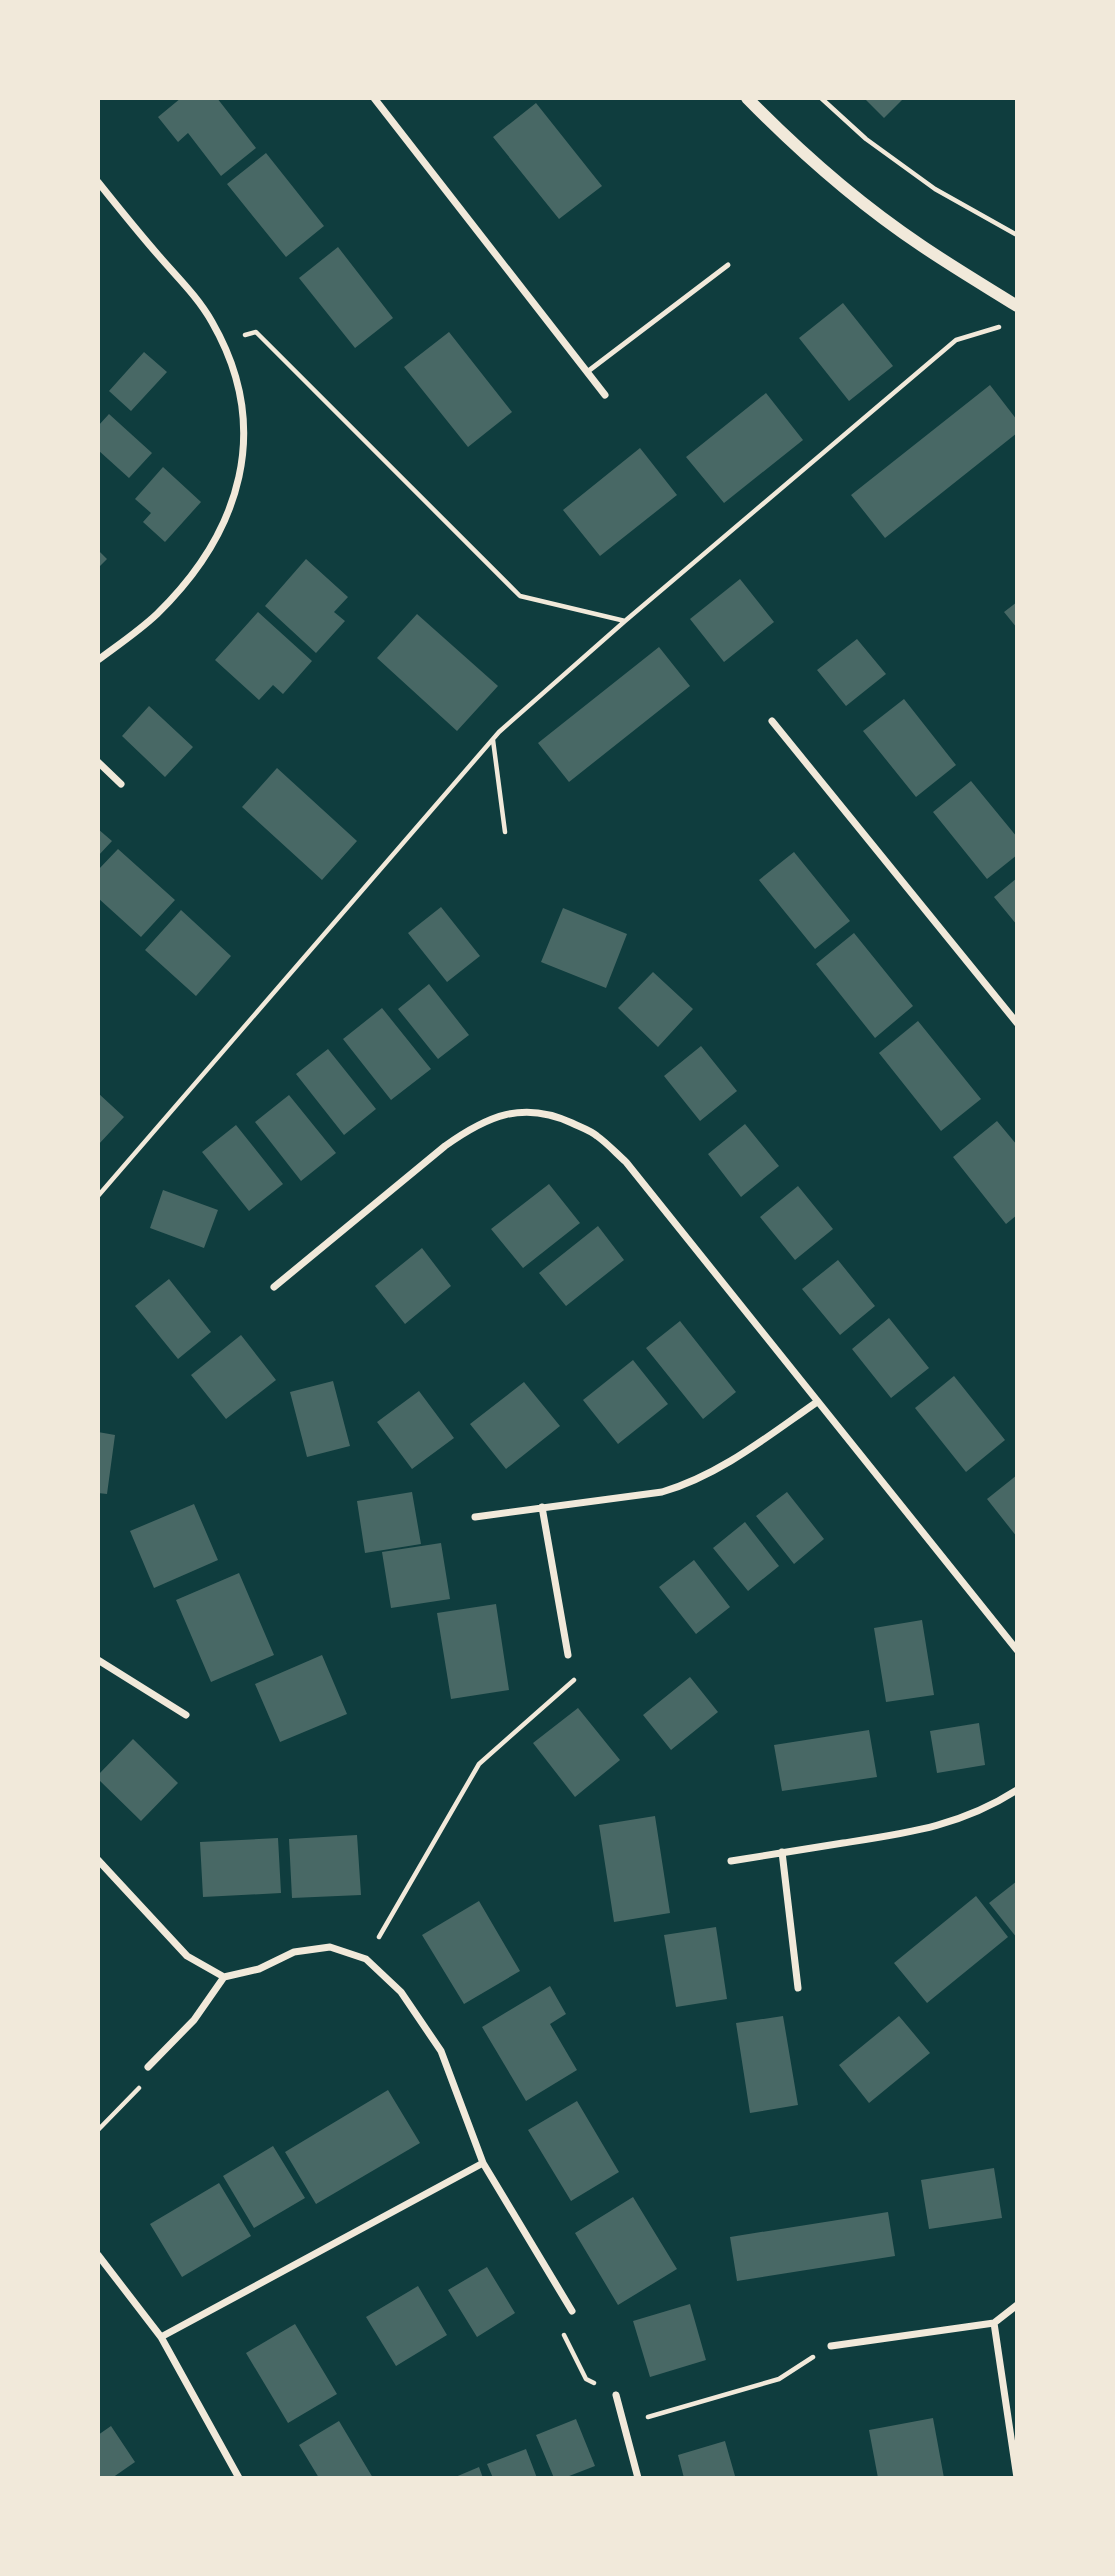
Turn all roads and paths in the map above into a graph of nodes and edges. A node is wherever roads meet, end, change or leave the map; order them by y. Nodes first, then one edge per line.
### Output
1 (374, 98) edge
2 (747, 98) edge
3 (821, 98) edge
4 (98, 182) edge
5 (1017, 235) edge
6 (728, 265) dead end
7 (1017, 306) edge
8 (1005, 326) dead end
9 (222, 341) junction
10 (587, 372) junction
11 (605, 395) dead end
12 (625, 621) junction
13 (98, 660) edge
14 (772, 721) dead end
15 (493, 740) junction
16 (98, 762) edge
17 (121, 784) dead end
18 (505, 832) dead end
19 (1017, 1023) edge
20 (98, 1196) edge
21 (274, 1287) dead end
22 (817, 1402) junction
23 (542, 1507) junction
24 (475, 1517) dead end
25 (1017, 1650) edge
26 (568, 1655) joint
27 (98, 1660) edge
28 (186, 1715) dead end
29 (1017, 1790) edge
30 (782, 1852) junction
31 (98, 1860) edge
32 (731, 1861) dead end
33 (366, 1959) junction
34 (223, 1977) junction
35 (798, 1988) dead end
36 (149, 2067) joint
37 (98, 2130) edge
38 (483, 2163) junction
39 (98, 2255) edge
40 (1017, 2305) edge
41 (572, 2311) joint
42 (994, 2323) junction
43 (161, 2337) junction
44 (831, 2346) joint
45 (616, 2395) joint
46 (624, 2424) junction
47 (239, 2478) edge
48 (638, 2478) edge
49 (1017, 2478) edge

1 - 10 street
2 - 7 street
3 - 5 path
4 - 9 street
6 - 10 lane
8 - 12 path
9 - 12 path
9 - 13 street
10 - 11 street
12 - 15 path
14 - 19 street
15 - 18 path
15 - 20 path
16 - 17 street
21 - 22 street
22 - 23 street
22 - 25 street
23 - 24 street
23 - 26 street
26 - 33 path
27 - 28 street
29 - 30 street
30 - 32 street
30 - 35 street
31 - 34 street
33 - 34 street
33 - 38 street
34 - 36 street
36 - 37 path
38 - 41 street
38 - 43 street
39 - 43 street
40 - 42 street
41 - 45 path
42 - 44 street
42 - 49 street
43 - 47 street
44 - 46 path
45 - 46 street
46 - 48 street

